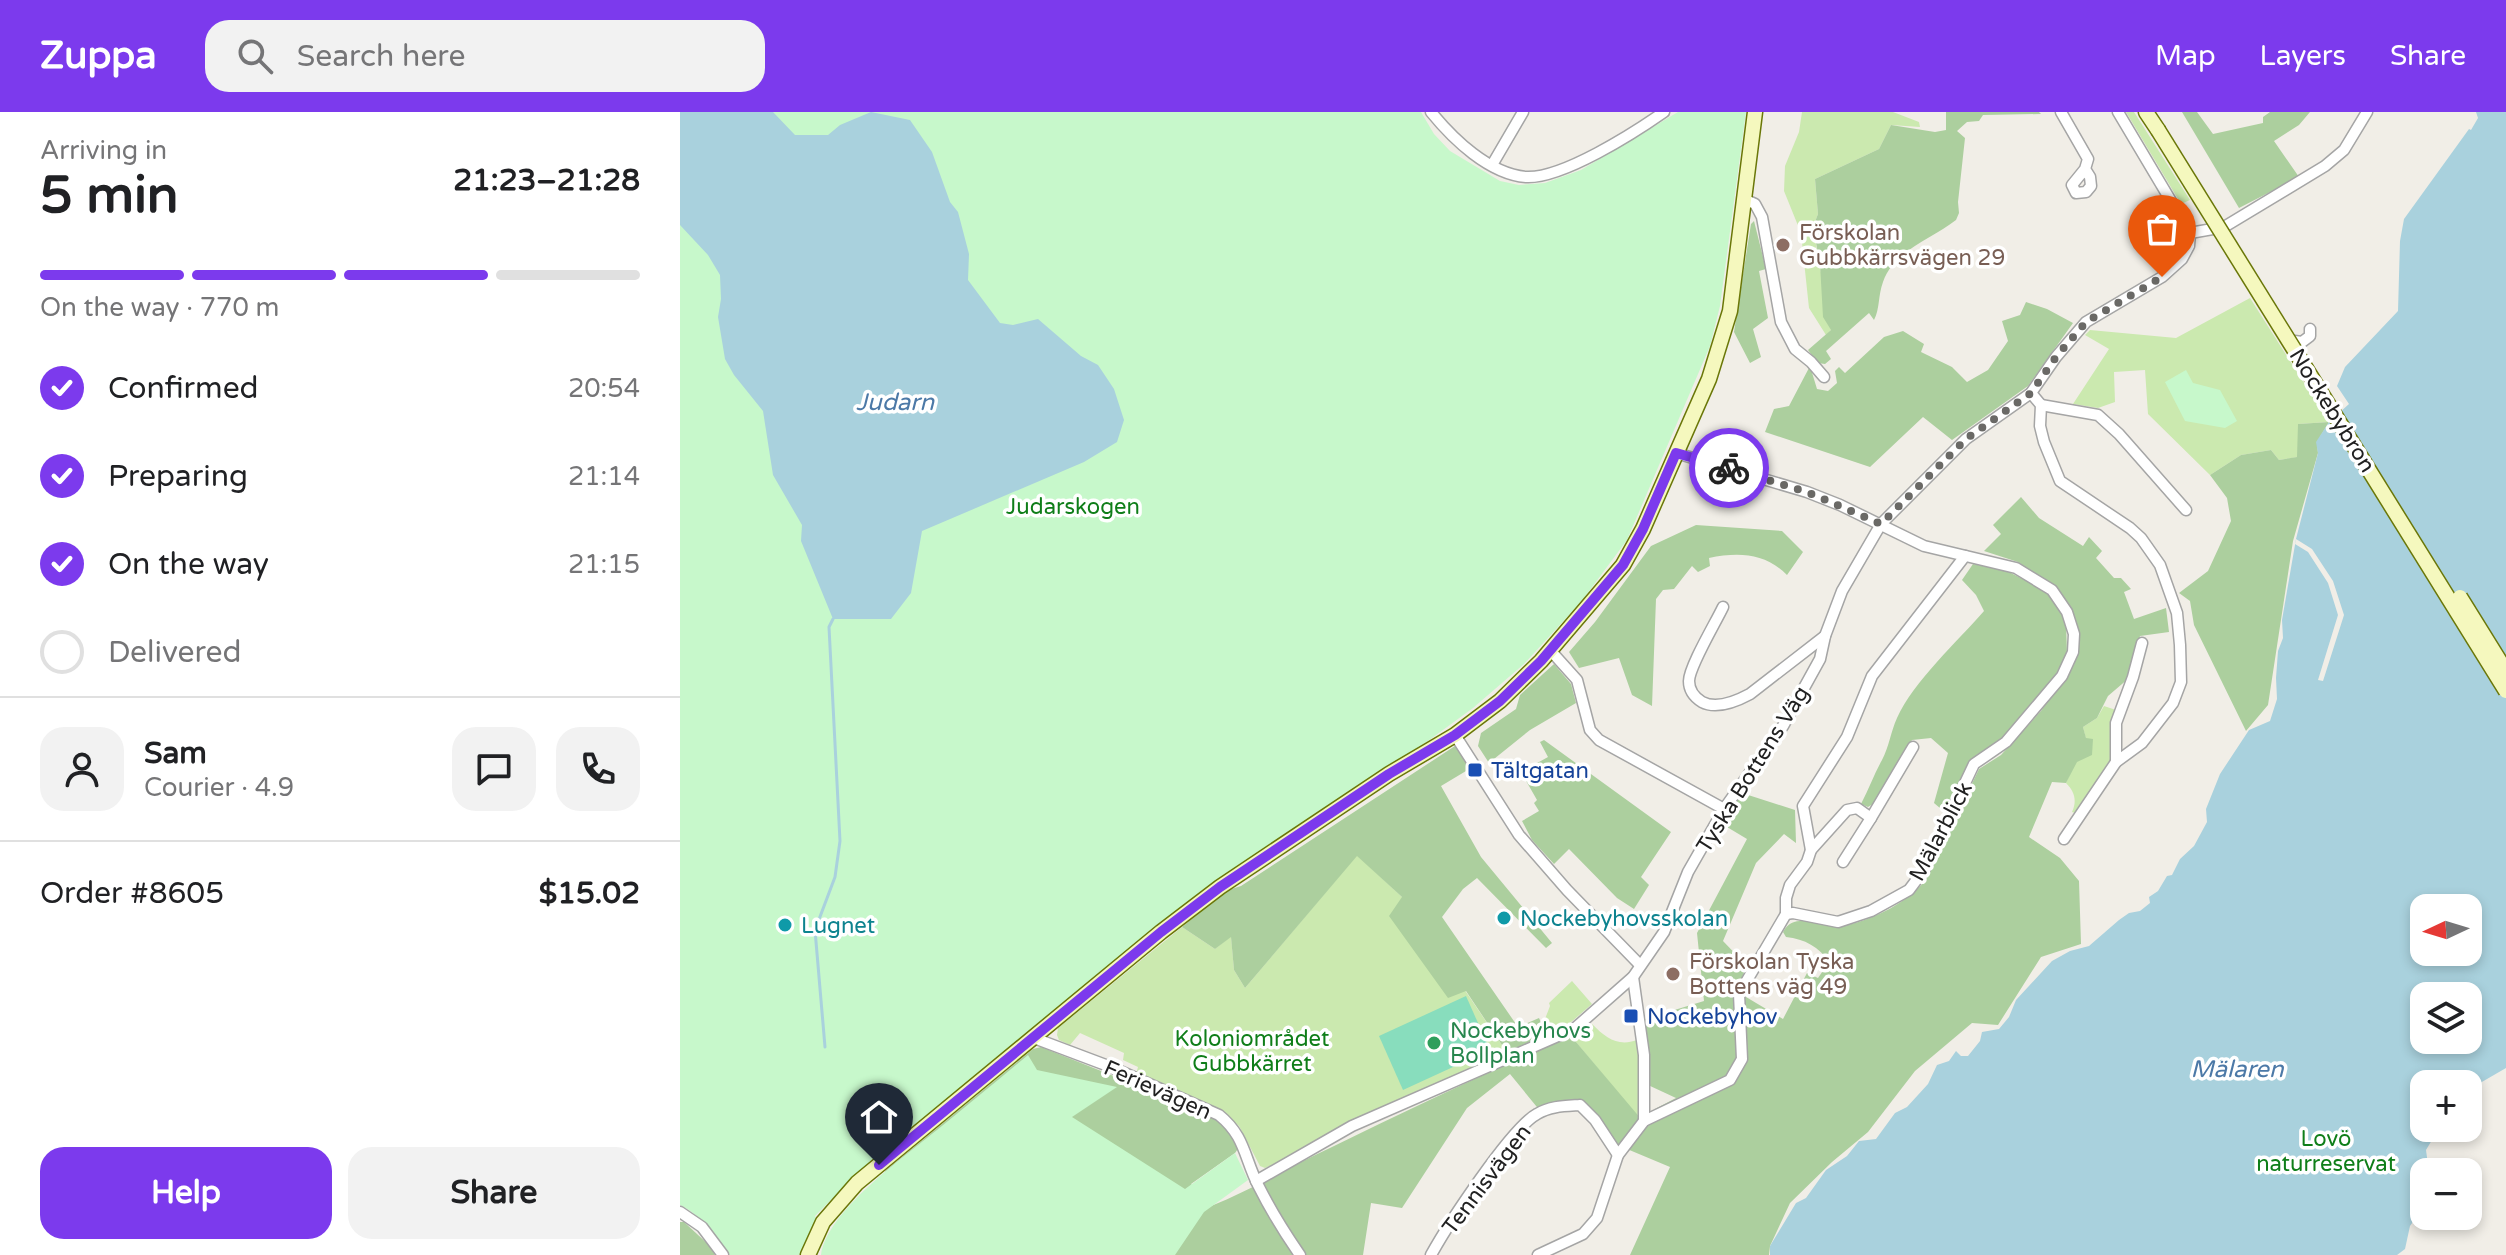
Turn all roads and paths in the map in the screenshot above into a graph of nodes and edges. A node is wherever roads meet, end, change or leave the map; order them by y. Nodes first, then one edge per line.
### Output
1 (1431, 112) edge
2 (1523, 112) edge
3 (1664, 112) edge
4 (1755, 112) edge
5 (2061, 112) edge
6 (2118, 112) edge
7 (2146, 112) edge
8 (2157, 112) edge
9 (2367, 112) edge
10 (2162, 128) junction
11 (1492, 165) junction
12 (2085, 169) dead end
13 (1746, 200) junction
14 (2188, 229) junction
15 (2212, 229) junction
16 (2310, 329) dead end
17 (1824, 377) dead end
18 (2031, 393) junction
19 (2041, 405) junction
20 (1676, 453) junction
21 (2186, 510) dead end
22 (1881, 524) junction
23 (1965, 556) junction
24 (1723, 607) dead end
25 (1825, 636) junction
26 (2142, 643) dead end
27 (1550, 650) junction
28 (2506, 671) edge
29 (2506, 691) edge
30 (1455, 735) junction
31 (1913, 747) dead end
32 (2116, 762) junction
33 (1724, 809) junction
34 (1871, 818) junction
35 (2064, 839) dead end
36 (1811, 850) junction
37 (1843, 862) dead end
38 (1786, 914) junction
39 (1640, 965) junction
40 (1633, 977) junction
41 (1034, 1038) junction
42 (1644, 1121) junction
43 (1618, 1155) junction
44 (1256, 1181) junction
45 (680, 1212) edge
46 (723, 1255) edge
47 (808, 1255) edge
48 (1300, 1255) edge
49 (1431, 1255) edge
50 (1538, 1255) edge

1 - 11 street
2 - 11 street
3 - 11 street
4 - 13 street
5 - 12 street
6 - 14 street
7 - 10 street
8 - 10 street
9 - 15 street
10 - 28 street, Nockebybron, bridge
10 - 29 street, Nockebybron, bridge
13 - 17 street
13 - 20 street
14 - 15 street
14 - 18 street, Tyska Bottens Väg
15 - 16 street
18 - 19 street
18 - 22 street, Tyska Bottens Väg
19 - 21 street
19 - 32 street
20 - 22 street, Mälarblick
20 - 27 street
22 - 23 street, Mälarblick
22 - 25 street, Tyska Bottens Väg
23 - 36 street
23 - 38 street, Mälarblick
24 - 25 street
25 - 33 street, Tyska Bottens Väg
26 - 32 street
27 - 30 street
27 - 33 street
30 - 39 street
30 - 41 street
31 - 34 street
32 - 35 street
33 - 39 street, Tyska Bottens Väg
34 - 36 street
34 - 37 street
36 - 38 street
38 - 42 street
39 - 40 street, Tyska Bottens Väg
40 - 42 street
40 - 44 street, Tyska Bottens Väg
41 - 44 street, Ferievägen
41 - 47 street
42 - 43 street
43 - 49 street, Tennisvägen
43 - 50 street
44 - 48 street, Ferievägen
45 - 46 street

